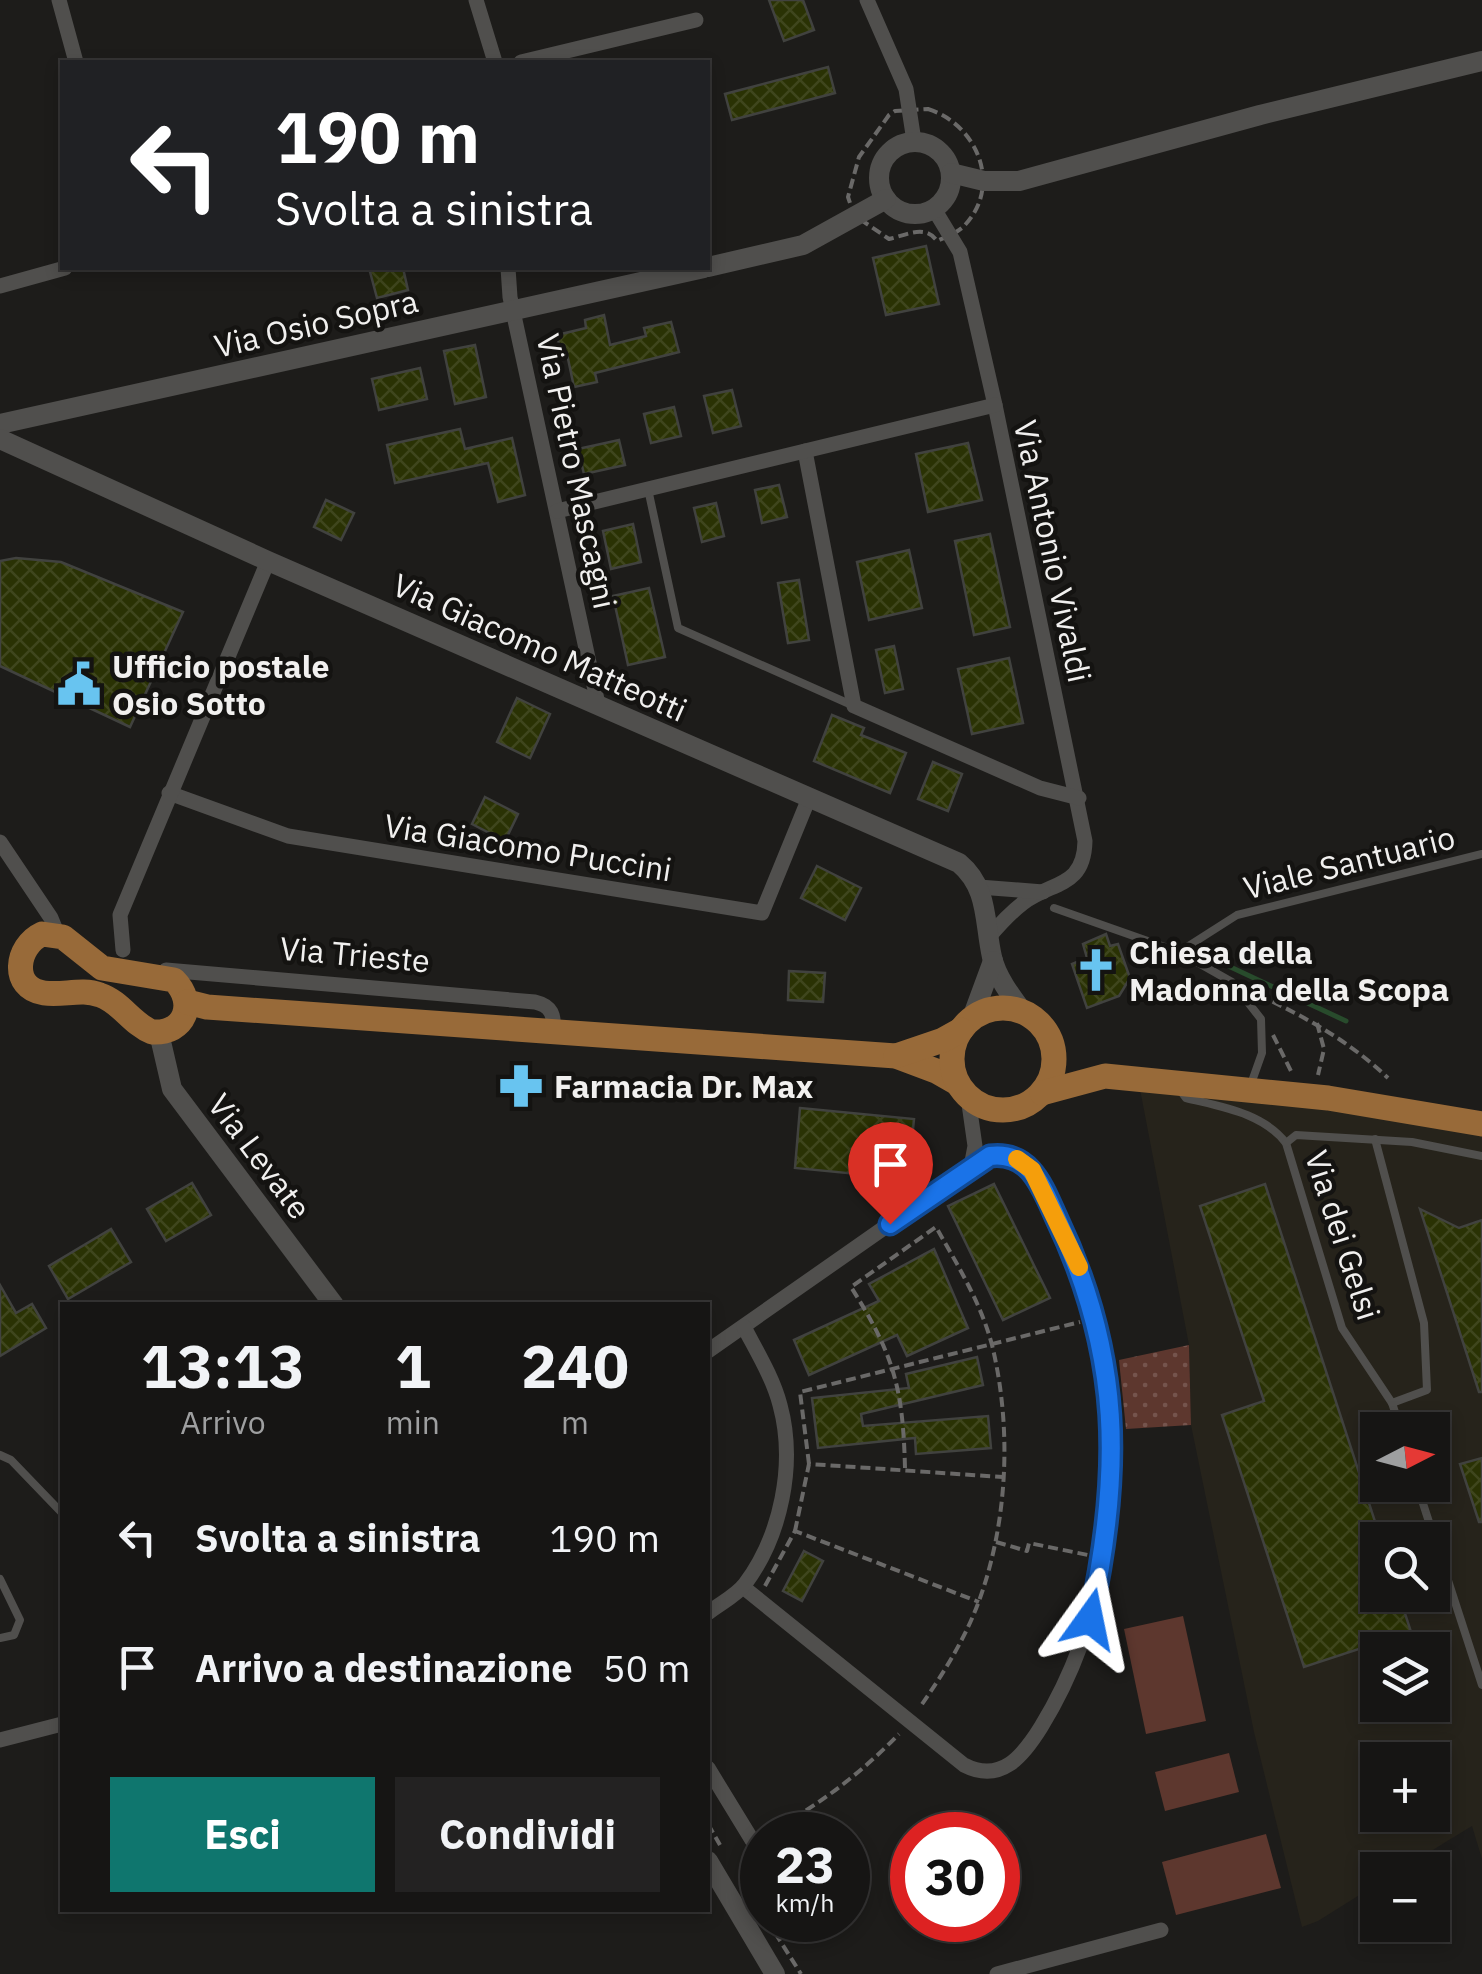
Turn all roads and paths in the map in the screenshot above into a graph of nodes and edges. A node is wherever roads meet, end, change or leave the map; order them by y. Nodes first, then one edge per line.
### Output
1 (59, 0) edge
2 (476, 0) edge
3 (867, 0) edge
4 (696, 20) dead end
5 (75, 60) edge
6 (494, 60) edge
7 (529, 60) edge
8 (1482, 61) edge
9 (911, 110) junction
10 (914, 142) junction
11 (951, 172) junction
12 (984, 181) junction
13 (886, 199) junction
14 (934, 209) junction
15 (854, 216) junction
16 (948, 236) junction
17 (710, 266) edge
18 (60, 270) edge
19 (508, 270) edge
20 (692, 270) edge
21 (0, 286) edge
22 (514, 309) junction
23 (995, 404) junction
24 (0, 424) edge
25 (0, 440) edge
26 (805, 450) junction
27 (648, 489) junction
28 (557, 511) junction
29 (268, 561) junction
30 (598, 704) junction
31 (854, 706) junction
32 (169, 792) junction
33 (809, 798) junction
34 (1078, 798) junction
35 (0, 842) edge
36 (1482, 854) edge
37 (979, 886) junction
38 (1043, 892) junction
39 (1054, 908) dead end
40 (58, 935) junction
41 (990, 938) junction
42 (1178, 952) junction
43 (992, 961) junction
44 (10, 970) edge
45 (1232, 982) junction
46 (187, 1002) junction
47 (1023, 1012) junction
48 (1261, 1019) junction
49 (1317, 1023) junction
50 (966, 1024) junction
51 (554, 1032) junction
52 (159, 1033) junction
53 (1052, 1043) junction
54 (896, 1056) junction
55 (1291, 1071) dead end
56 (1318, 1074) dead end
57 (1106, 1076) junction
58 (1388, 1078) dead end
59 (1175, 1082) junction
60 (1250, 1088) junction
61 (962, 1090) junction
62 (1042, 1093) junction
63 (1482, 1124) edge
64 (1375, 1139) junction
65 (1286, 1143) junction
66 (1482, 1156) edge
67 (971, 1167) junction
68 (332, 1302) edge
69 (1094, 1318) junction
70 (744, 1327) junction
71 (992, 1344) junction
72 (710, 1351) edge
73 (893, 1367) junction
74 (1392, 1403) junction
75 (1395, 1412) edge
76 (0, 1455) edge
77 (809, 1464) junction
78 (905, 1468) junction
79 (1003, 1477) junction
80 (1423, 1502) edge
81 (60, 1511) edge
82 (795, 1531) junction
83 (996, 1542) junction
84 (1104, 1558) junction
85 (0, 1579) edge
86 (743, 1587) junction
87 (758, 1599) junction
88 (979, 1602) junction
89 (710, 1612) edge
90 (0, 1638) edge
91 (1482, 1685) edge
92 (910, 1722) junction
93 (60, 1725) edge
94 (0, 1740) edge
95 (710, 1771) edge
96 (740, 1812) edge
97 (802, 1812) edge
98 (710, 1827) edge
99 (740, 1845) edge
100 (710, 1863) edge
101 (1161, 1930) dead end
102 (781, 1942) edge
103 (1026, 1970) edge
104 (775, 1974) edge
105 (801, 1974) edge
106 (997, 1974) edge

1 - 5 street
2 - 6 street
3 - 9 street
4 - 7 street
8 - 12 street
9 - 10 street
9 - 12 path
9 - 15 path
10 - 11 street
10 - 13 street
11 - 12 street
11 - 14 street
12 - 16 path
13 - 14 street
13 - 15 street, Via Osio Sopra
14 - 16 street, Via Antonio Vivaldi
15 - 16 path
15 - 17 street, Via Osio Sopra
16 - 23 street, Via Antonio Vivaldi
18 - 21 street
19 - 22 street, Via Pietro Mascagni
20 - 22 street, Via Osio Sopra
22 - 24 street, Via Osio Sopra
22 - 28 street, Via Pietro Mascagni
23 - 26 street
23 - 34 street, Via Antonio Vivaldi
25 - 29 street, Via Giacomo Matteotti
26 - 27 street
26 - 31 street
27 - 28 street
27 - 31 lane
28 - 30 street, Via Pietro Mascagni
29 - 30 street, Via Giacomo Matteotti
29 - 32 street
30 - 33 street, Via Giacomo Matteotti
31 - 34 street
32 - 33 street, Via Giacomo Puccini
32 - 51 street, Via Trieste
33 - 37 street, Via Giacomo Matteotti
34 - 38 street, Via Antonio Vivaldi
35 - 40 street
36 - 42 lane, Viale Santuario
37 - 38 street
37 - 41 street
38 - 41 street, Via Antonio Vivaldi
39 - 42 lane
40 - 44 main road
40 - 46 main road
41 - 43 street
42 - 45 lane
43 - 47 street
43 - 50 street
44 - 52 main road
45 - 48 lane
45 - 49 path
46 - 51 main road, Via Trieste
46 - 52 main road
47 - 50 main road
47 - 53 main road
48 - 55 path
48 - 60 lane
49 - 56 path
49 - 58 path
50 - 54 main road
50 - 61 main road
51 - 54 main road, Via Trieste
52 - 68 street, Via Levate
53 - 57 main road
53 - 62 main road
54 - 61 main road
57 - 59 main road
57 - 62 main road
59 - 60 main road
59 - 65 lane, Via dei Gelsi
60 - 63 main road
61 - 62 main road
61 - 67 street
64 - 65 lane
64 - 66 lane
64 - 74 lane
65 - 74 lane, Via dei Gelsi
67 - 69 street
67 - 70 street
69 - 71 path
69 - 84 street
70 - 72 street
70 - 86 street
71 - 73 path
71 - 73 path
71 - 79 path
73 - 77 path
73 - 78 path
74 - 75 lane, Via dei Gelsi
76 - 81 lane
77 - 78 path
77 - 82 path
78 - 79 path
79 - 83 path
80 - 91 lane
82 - 87 path
82 - 88 path
83 - 84 path
83 - 88 path
84 - 92 street
85 - 90 lane
86 - 87 street
86 - 89 street
87 - 92 street
88 - 92 path
92 - 97 path
93 - 94 street
95 - 96 street
98 - 99 path
100 - 104 street
101 - 103 street
102 - 105 path
103 - 106 street

